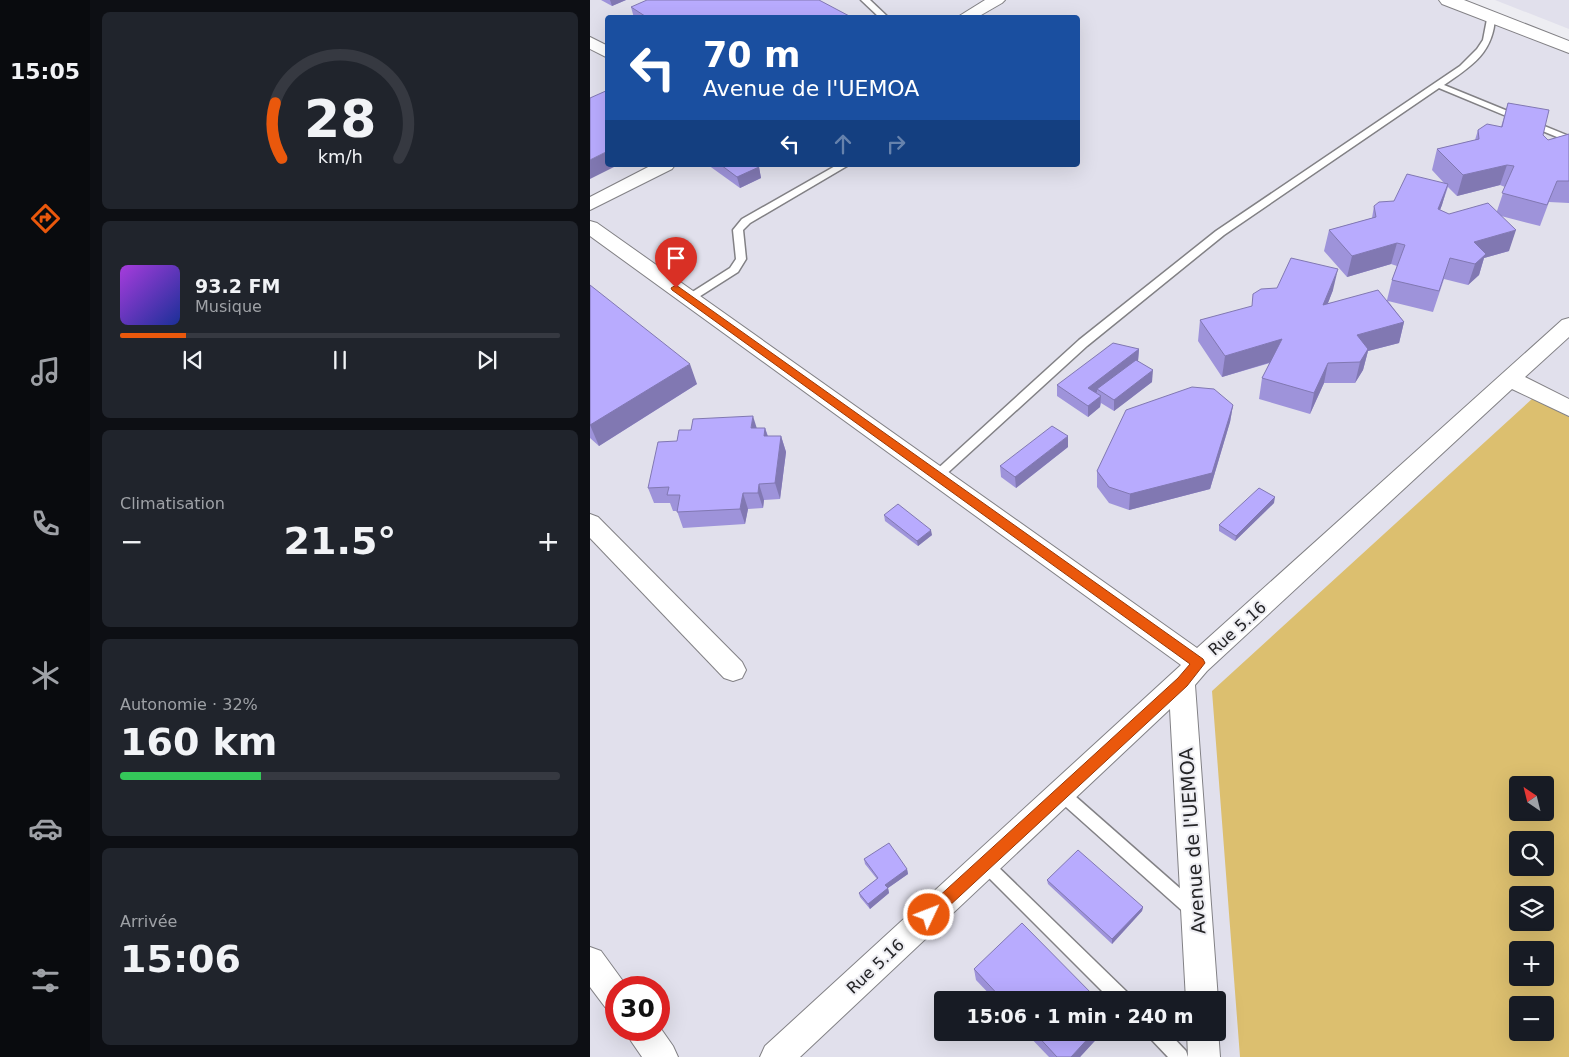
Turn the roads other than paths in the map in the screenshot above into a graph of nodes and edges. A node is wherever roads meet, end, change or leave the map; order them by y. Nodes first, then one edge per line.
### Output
1 (865, 0) edge
2 (998, 0) edge
3 (1448, 0) edge
4 (1488, 8) edge
5 (882, 15) edge
6 (969, 15) edge
7 (1569, 32) edge
8 (590, 42) edge
9 (1569, 47) edge
10 (605, 51) edge
11 (1438, 85) junction
12 (1569, 139) edge
13 (662, 167) edge
14 (840, 167) edge
15 (590, 204) edge
16 (590, 227) edge
17 (690, 298) junction
18 (1569, 326) edge
19 (1511, 378) junction
20 (1569, 408) edge
21 (938, 475) junction
22 (590, 523) edge
23 (733, 670) dead end
24 (1190, 672) junction
25 (1062, 794) junction
26 (984, 864) junction
27 (1197, 915) junction
28 (590, 962) edge
29 (605, 982) edge
30 (1114, 991) edge
31 (1201, 991) edge
32 (650, 1041) edge
33 (1165, 1041) edge
34 (1203, 1041) edge
35 (662, 1057) edge
36 (776, 1057) edge
37 (1180, 1057) edge
38 (1204, 1057) edge

1 - 5 lane
2 - 6 street
3 - 4 main road
4 - 7 main road
4 - 9 main road
4 - 11 lane
8 - 10 street
11 - 12 lane
11 - 21 lane
13 - 15 street
14 - 17 lane
16 - 17 street
17 - 21 street
18 - 19 street, Rue 5.16
19 - 20 street
19 - 24 street, Rue 5.16
21 - 24 street
22 - 23 street
24 - 25 street, Rue 5.16
24 - 27 street, Avenue de l'UEMOA
25 - 26 street, Rue 5.16
25 - 27 lane
26 - 30 lane
26 - 36 street, Rue 5.16
27 - 31 street, Avenue de l'UEMOA
28 - 29 street
32 - 35 street
33 - 37 lane
34 - 38 street

